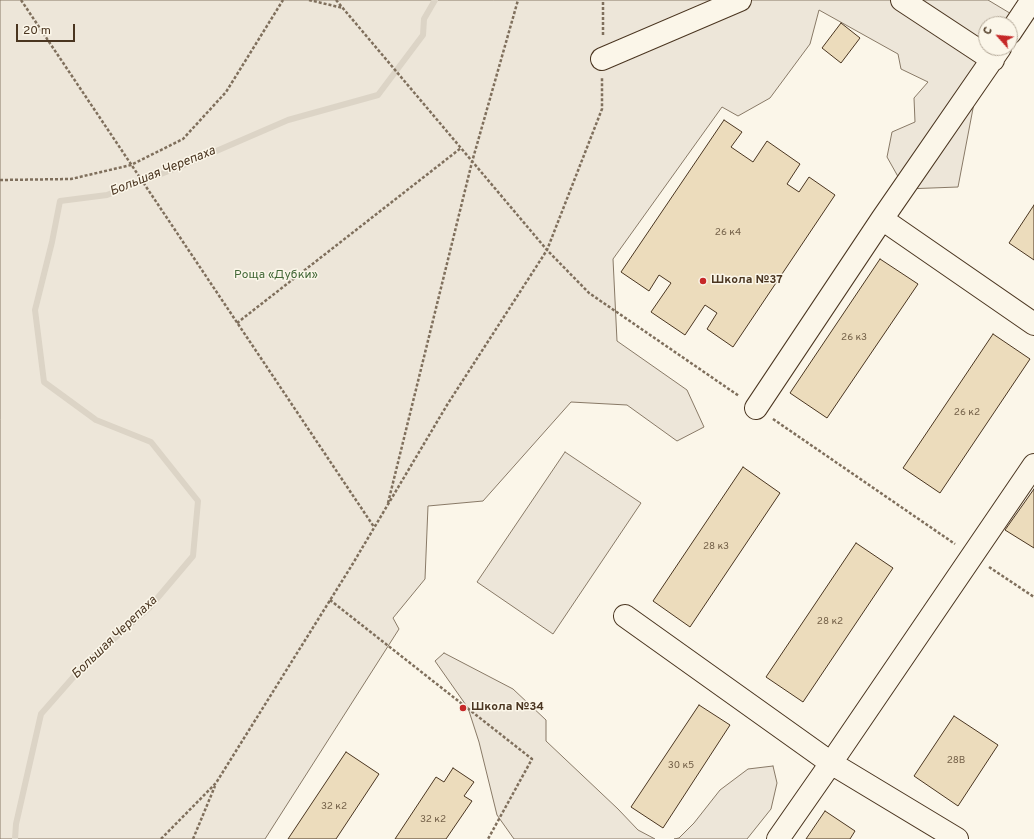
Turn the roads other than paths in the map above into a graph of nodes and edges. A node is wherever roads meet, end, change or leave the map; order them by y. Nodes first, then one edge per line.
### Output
1 (740, 0) edge
2 (902, 0) edge
3 (1032, 0) edge
4 (1018, 21) edge
5 (978, 44) edge
6 (995, 56) edge
7 (602, 59) road end
8 (882, 219) junction
9 (1034, 324) edge
10 (756, 408) road end
11 (1034, 465) edge
12 (625, 616) dead end
13 (832, 763) junction
14 (778, 839) edge
15 (957, 839) edge

1 - 7 street
2 - 5 street
3 - 4 street
6 - 8 street
8 - 9 street
8 - 10 street
11 - 13 street
12 - 13 street
13 - 14 street
13 - 15 street

